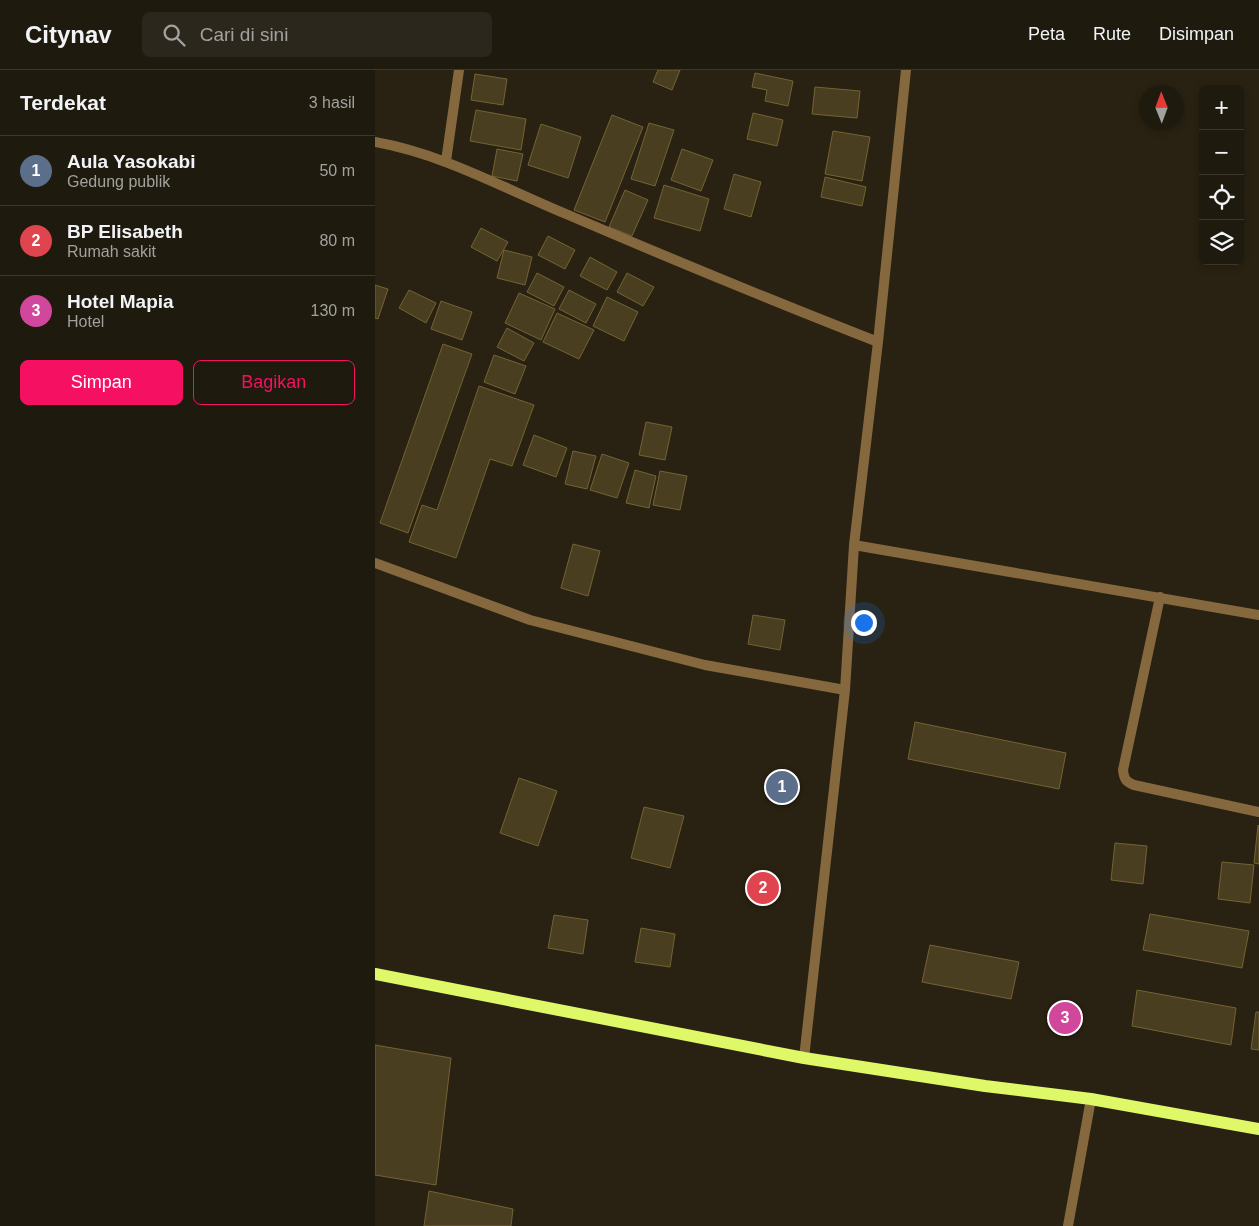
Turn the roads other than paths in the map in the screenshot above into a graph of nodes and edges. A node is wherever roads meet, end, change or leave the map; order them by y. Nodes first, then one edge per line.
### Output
1 (459, 70) edge
2 (906, 70) edge
3 (375, 142) edge
4 (446, 161) junction
5 (878, 342) junction
6 (854, 545) junction
7 (375, 563) edge
8 (1160, 597) junction
9 (1259, 614) edge
10 (845, 690) junction
11 (1259, 812) edge
12 (375, 974) edge
13 (804, 1058) junction
14 (1091, 1099) junction
15 (1259, 1129) edge
16 (1068, 1226) edge

1 - 4 street
2 - 5 street
3 - 4 street
4 - 5 street
5 - 6 street
6 - 8 street
6 - 10 street
7 - 10 street
8 - 9 street
8 - 11 street
10 - 13 street
12 - 13 main road
13 - 14 main road
14 - 15 main road
14 - 16 street

